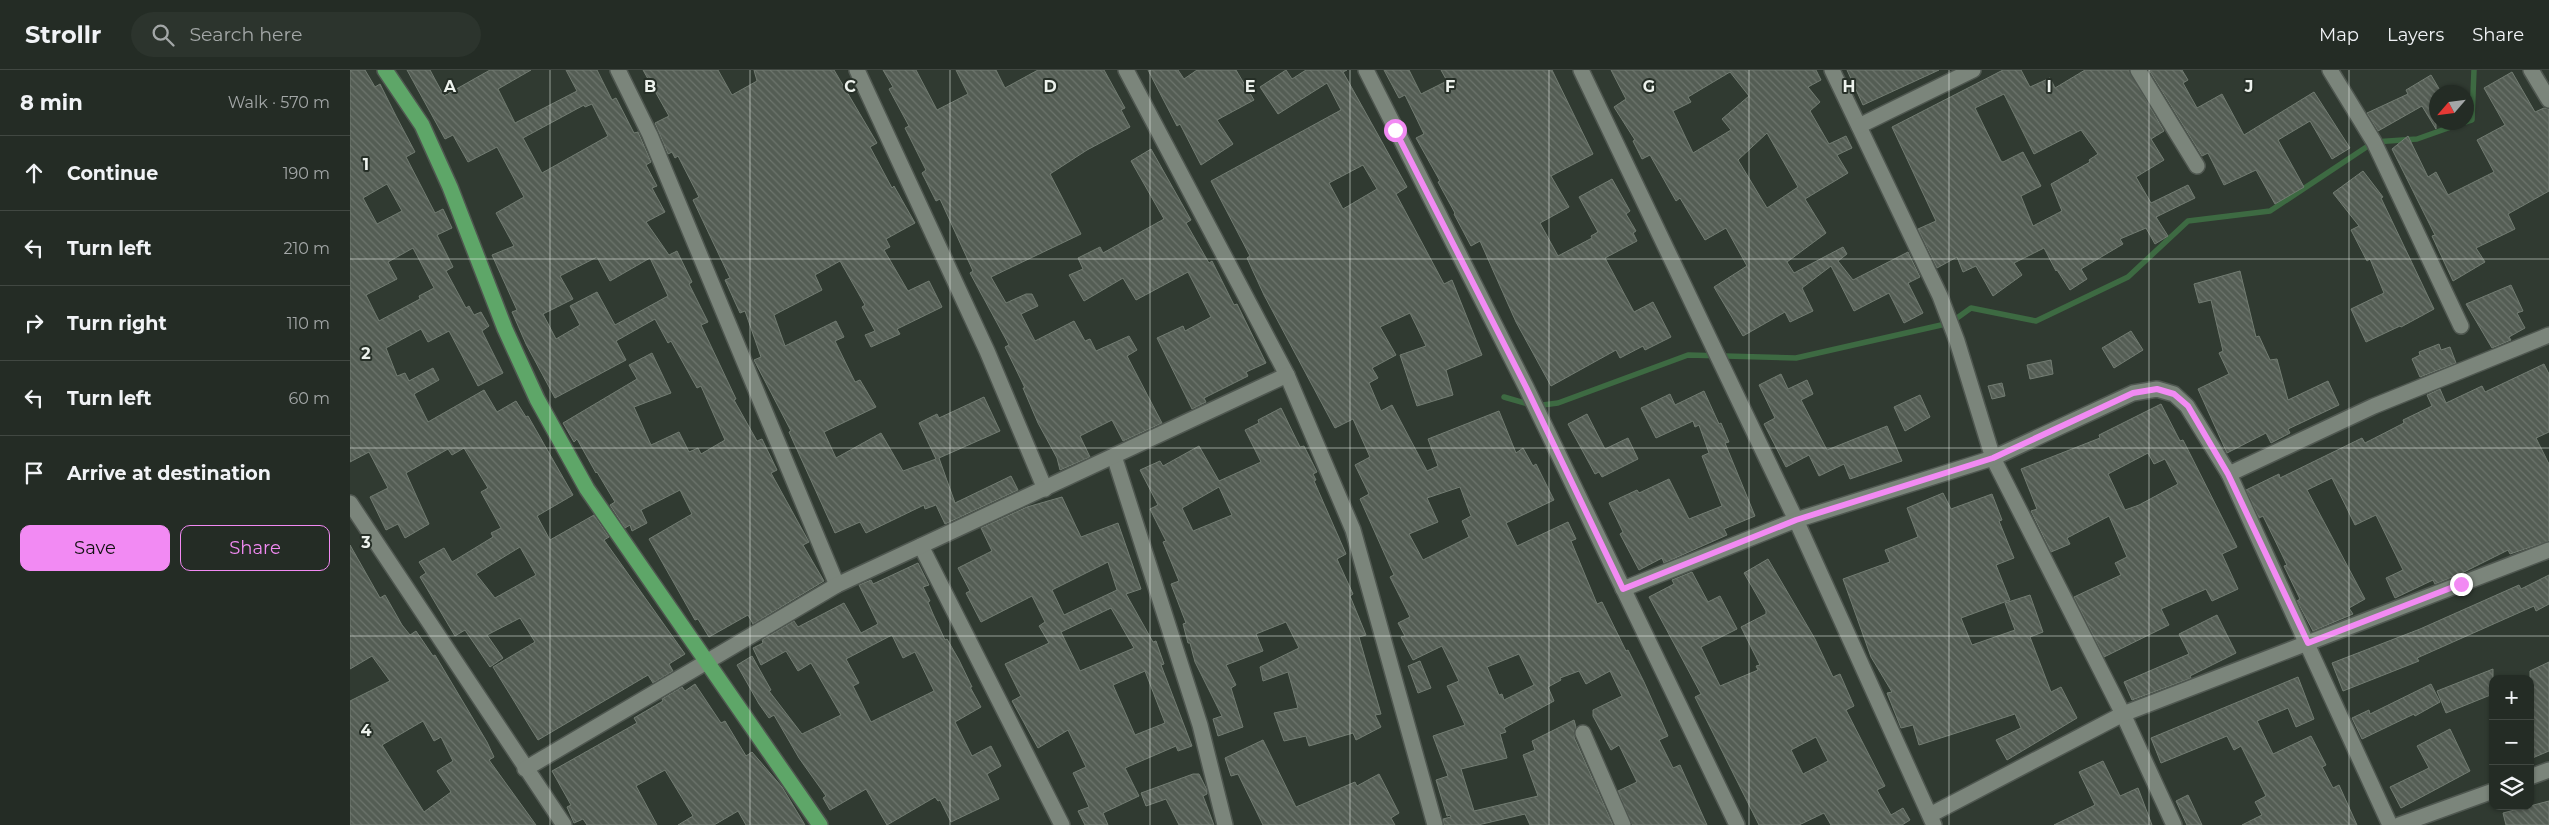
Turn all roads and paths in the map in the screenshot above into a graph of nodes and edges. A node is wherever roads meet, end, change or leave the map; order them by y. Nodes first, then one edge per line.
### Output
1 (385, 70) edge
2 (618, 70) edge
3 (857, 70) edge
4 (1126, 70) edge
5 (1366, 70) edge
6 (1581, 70) edge
7 (1832, 70) edge
8 (1973, 70) edge
9 (2138, 70) edge
10 (2330, 70) edge
11 (2531, 70) edge
12 (2549, 100) edge
13 (1859, 126) junction
14 (2196, 166) dead end
15 (2460, 326) dead end
16 (2549, 335) edge
17 (1287, 375) junction
18 (1114, 456) junction
19 (1993, 458) junction
20 (2228, 474) junction
21 (1045, 489) junction
22 (350, 503) edge
23 (1796, 520) junction
24 (922, 546) junction
25 (2549, 550) edge
26 (837, 585) junction
27 (1623, 589) junction
28 (2308, 643) junction
29 (707, 662) junction
30 (2124, 714) junction
31 (1583, 733) dead end
32 (525, 769) junction
33 (2549, 770) edge
34 (2534, 776) edge
35 (2489, 792) edge
36 (1932, 820) edge
37 (564, 825) edge
38 (820, 825) edge
39 (1062, 825) edge
40 (1226, 825) edge
41 (1434, 825) edge
42 (1622, 825) edge
43 (1737, 825) edge
44 (2174, 825) edge
45 (2390, 825) edge
46 (2399, 825) edge

1 - 29 main road
2 - 26 street
3 - 21 street
4 - 17 street
5 - 27 street
6 - 23 street
7 - 13 street
8 - 13 street
9 - 14 street
10 - 15 street
11 - 12 street
13 - 19 street
16 - 20 street
17 - 18 street
17 - 41 street
18 - 21 street
18 - 40 street
19 - 20 street
19 - 23 street
19 - 30 street
20 - 28 street
21 - 24 street
22 - 32 street
23 - 27 street
23 - 36 street
24 - 26 street
24 - 39 street
25 - 28 street
26 - 29 street
27 - 43 street
28 - 30 street
28 - 45 street
29 - 32 street
29 - 38 main road
30 - 36 street
30 - 44 street
31 - 42 street
32 - 37 street
33 - 34 street
35 - 46 street

